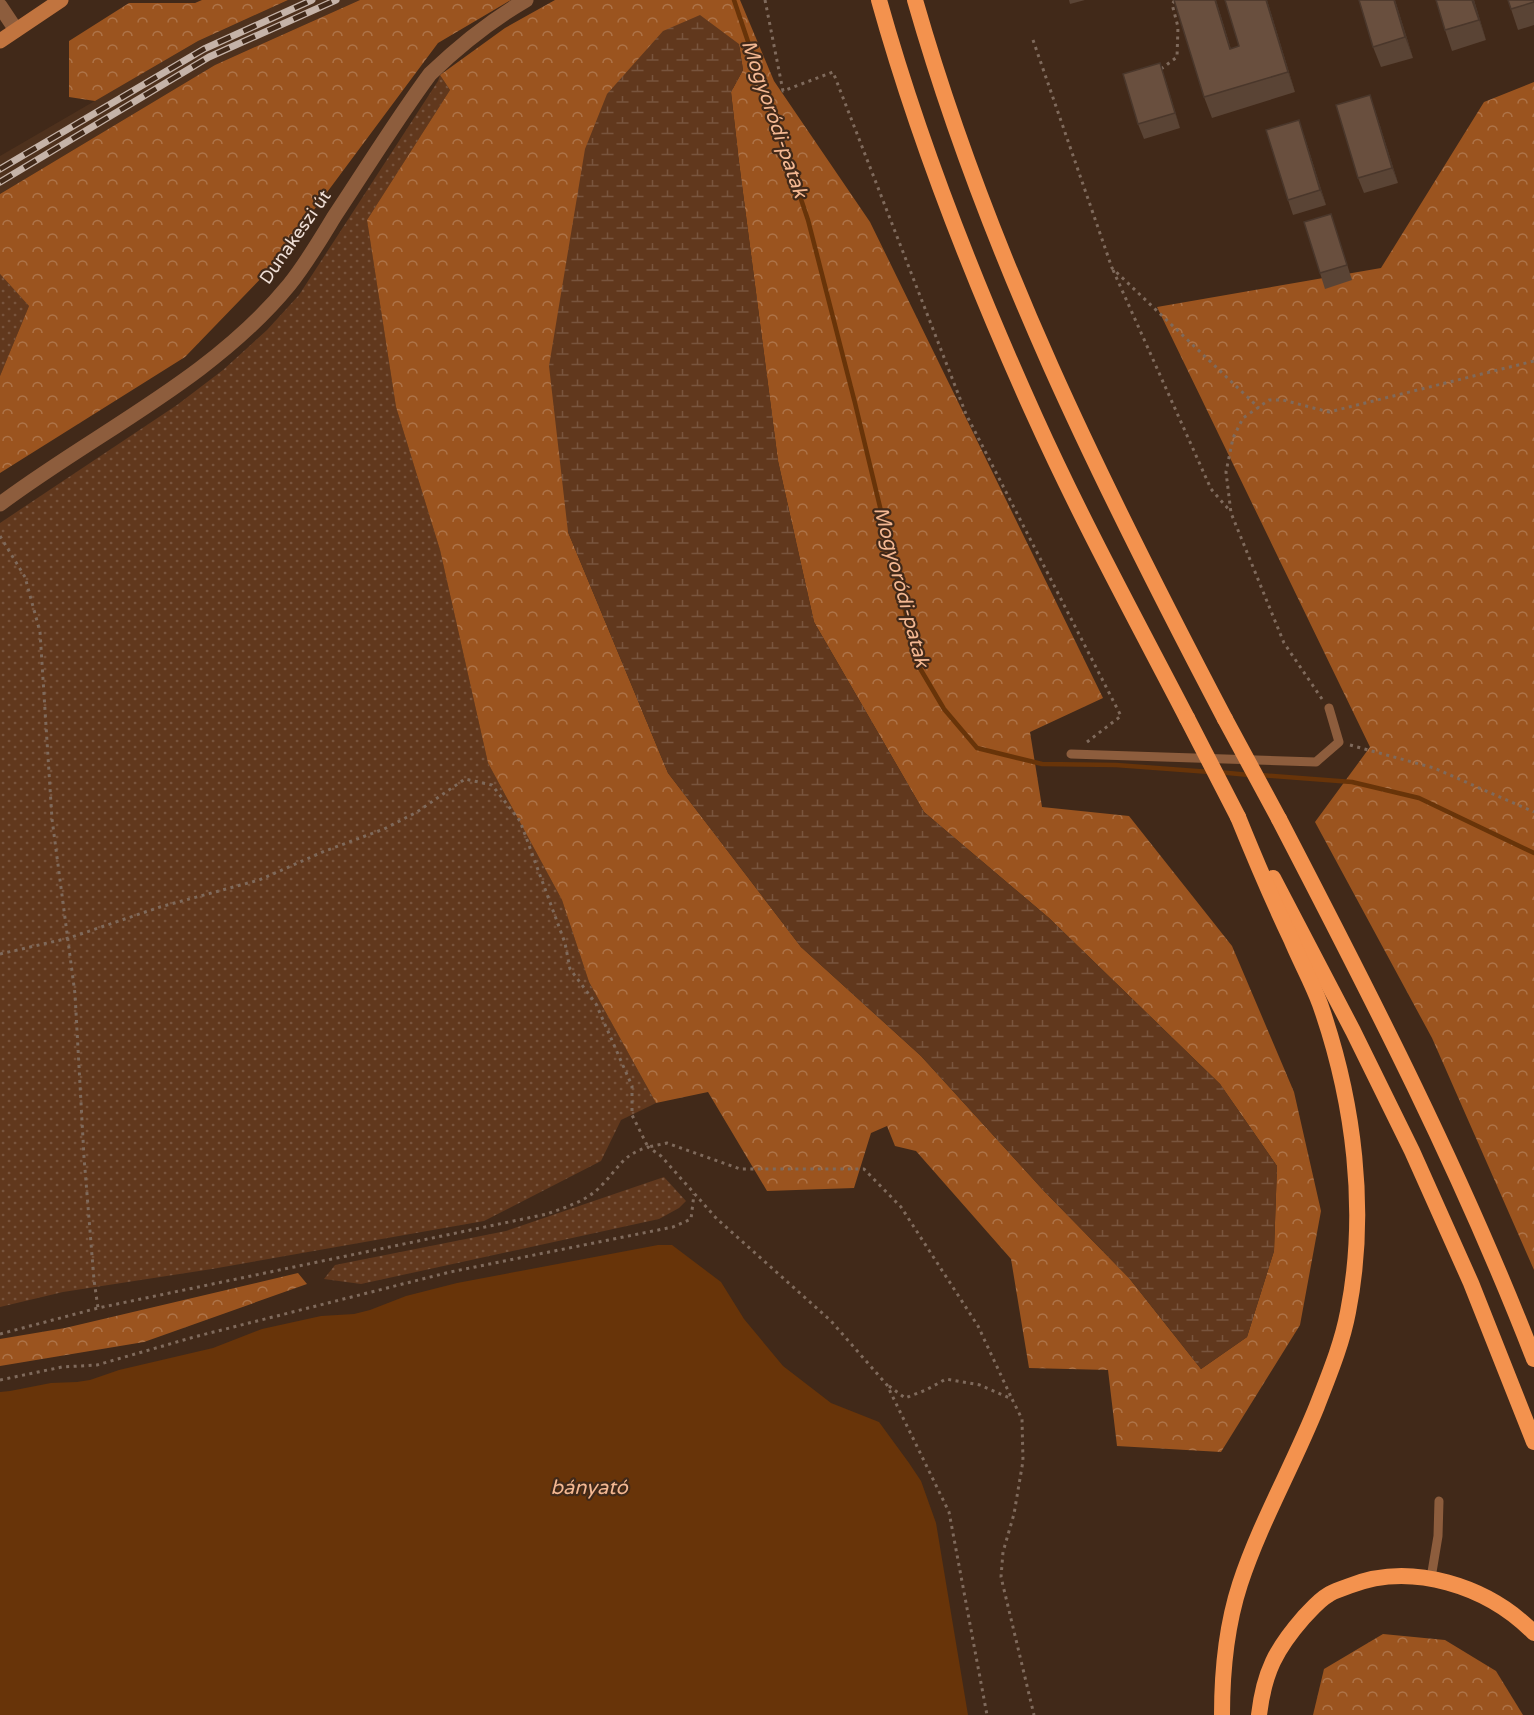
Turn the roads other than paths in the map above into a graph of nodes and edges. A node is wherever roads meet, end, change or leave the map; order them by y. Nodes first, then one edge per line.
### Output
1 (61, 0) edge
2 (526, 0) edge
3 (879, 0) edge
4 (915, 0) edge
5 (0, 6) edge
6 (16, 30) junction
7 (0, 40) edge
8 (0, 504) edge
9 (1329, 708) road end
10 (1071, 754) road end
11 (1238, 817) junction
12 (1534, 1359) edge
13 (1534, 1442) edge
14 (1439, 1501) dead end
15 (1431, 1578) junction
16 (1534, 1633) edge
17 (1222, 1715) edge
18 (1259, 1715) edge

1 - 6 main road
2 - 8 street, Dunakeszi út
3 - 11 highway, bridge
4 - 12 highway, bridge
5 - 6 street
6 - 7 main road
9 - 10 lane
11 - 13 highway
11 - 17 highway
14 - 15 lane
15 - 16 highway
15 - 18 highway

